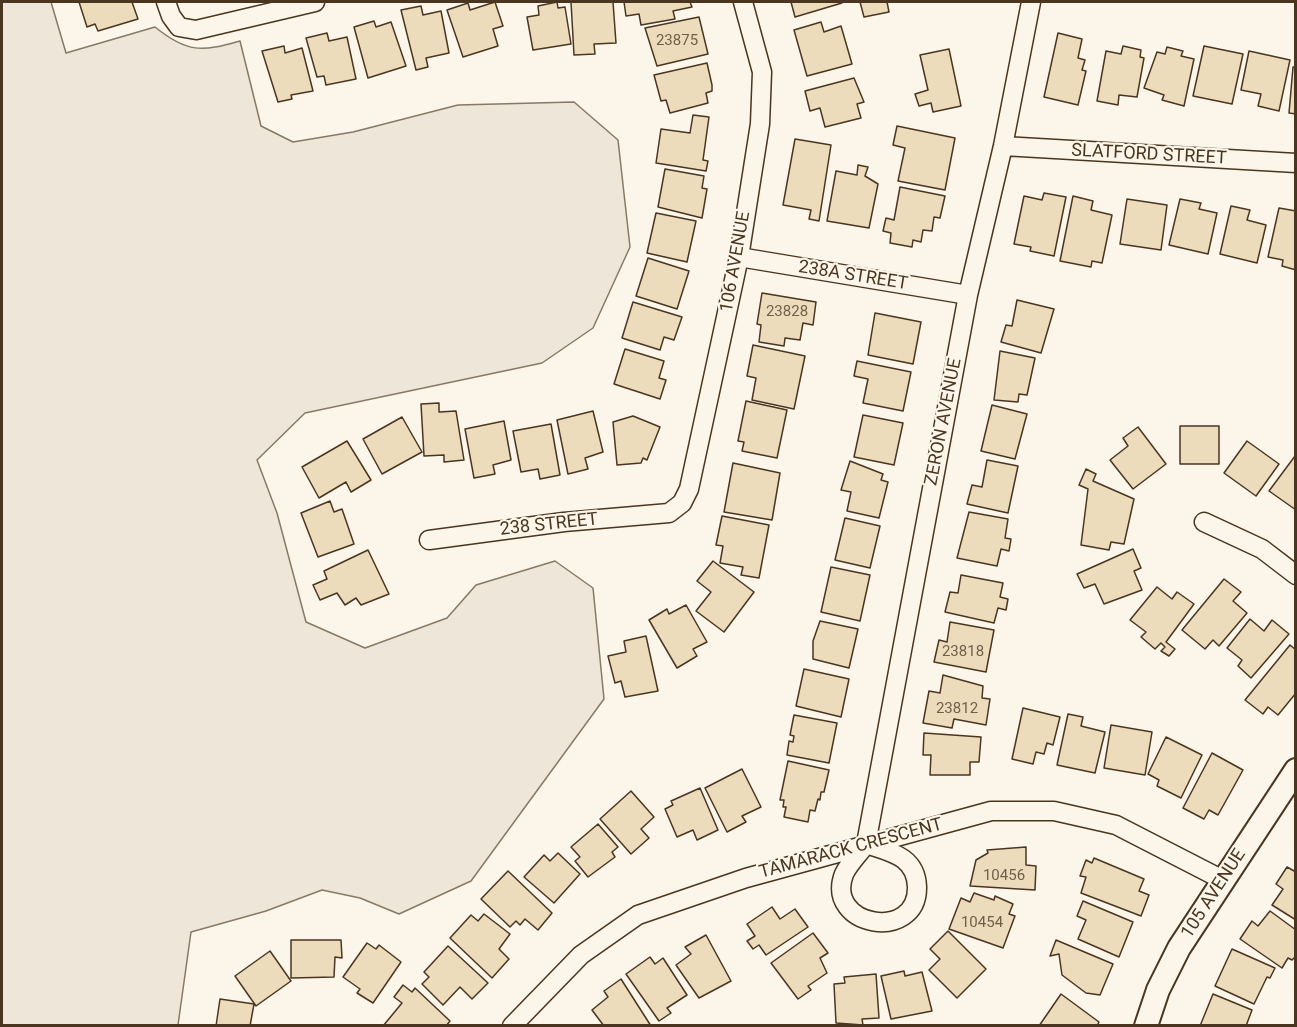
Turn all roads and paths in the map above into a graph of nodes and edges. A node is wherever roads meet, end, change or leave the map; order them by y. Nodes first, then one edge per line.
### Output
1 (315, 2) edge
2 (743, 2) edge
3 (1030, 2) edge
4 (169, 9) edge
5 (1004, 146) junction
6 (1296, 163) edge
7 (739, 257) junction
8 (968, 295) junction
9 (669, 513) joint
10 (1204, 522) dead end
11 (429, 540) dead end
12 (1296, 575) edge
13 (1296, 770) edge
14 (866, 844) junction
15 (1223, 880) junction
16 (512, 1026) edge
17 (1146, 1026) edge

1 - 4 street
2 - 7 street, 106 AVENUE
3 - 5 street, ZERON AVENUE
5 - 6 street, SLATFORD STREET
5 - 8 street, ZERON AVENUE
7 - 8 street, 238A STREET
7 - 9 street, 106 AVENUE
8 - 14 street, ZERON AVENUE
9 - 11 street, 238 STREET
10 - 12 street
13 - 15 street, 105 AVENUE
14 - 14 street
14 - 15 street, TAMARACK CRESCENT
14 - 16 street, TAMARACK CRESCENT
15 - 17 street, 105 AVENUE

